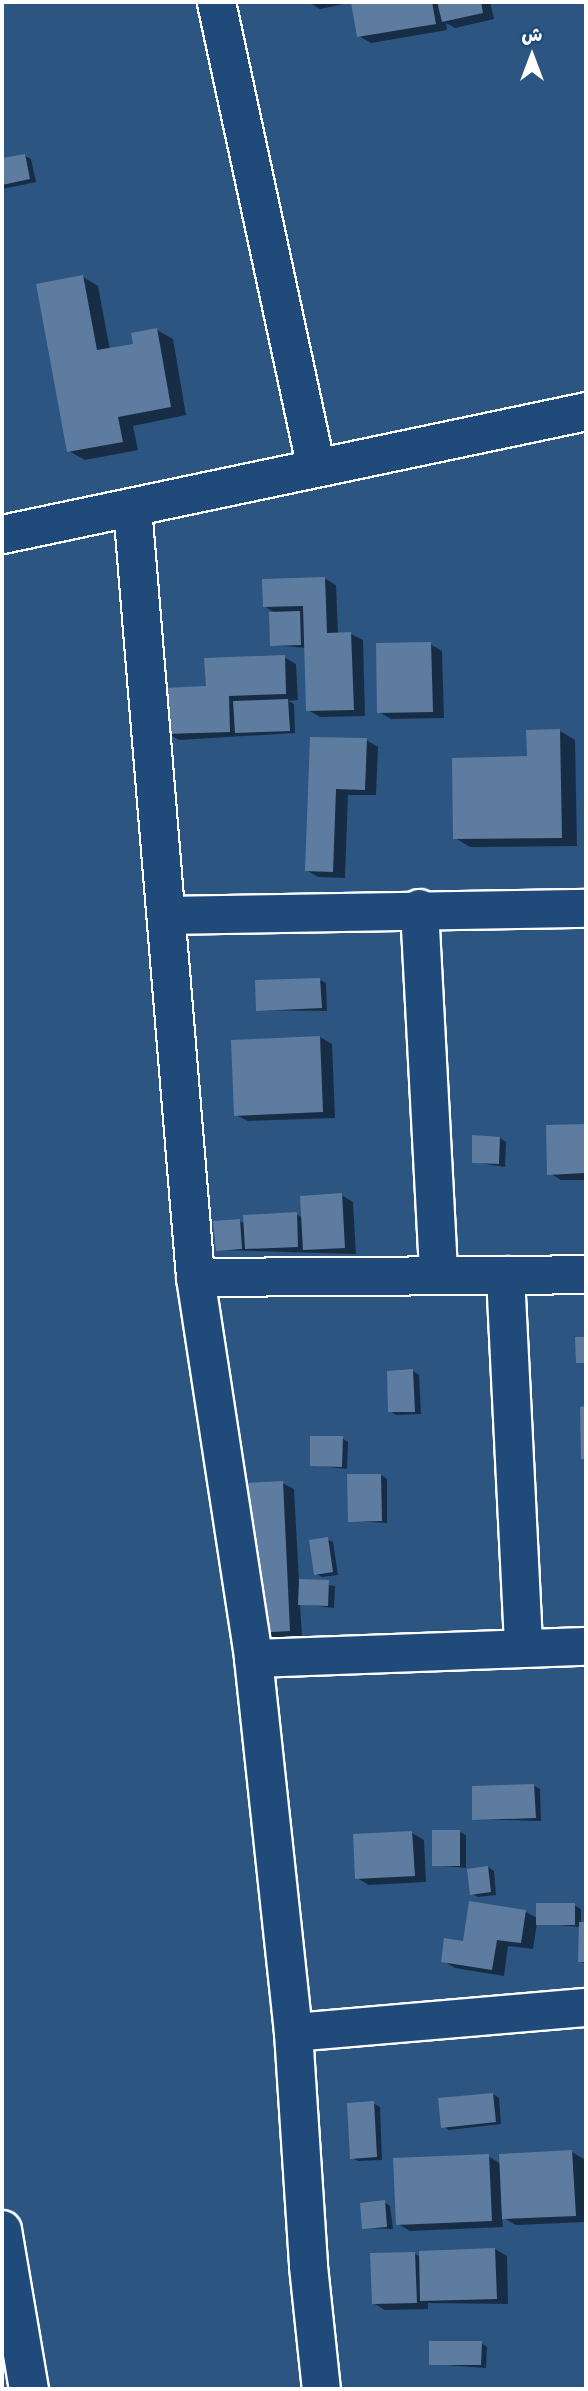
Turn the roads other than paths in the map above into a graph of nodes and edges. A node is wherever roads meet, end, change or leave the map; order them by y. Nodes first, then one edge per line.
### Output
1 (216, 2) edge
2 (586, 411) edge
3 (316, 467) junction
4 (132, 507) junction
5 (2, 534) edge
6 (419, 908) junction
7 (586, 908) edge
8 (168, 915) junction
9 (586, 1274) edge
10 (438, 1275) junction
11 (505, 1275) junction
12 (195, 1277) junction
13 (586, 1646) edge
14 (523, 1648) junction
15 (253, 1658) junction
16 (586, 2007) edge
17 (293, 2032) junction
18 (2, 2230) edge
19 (29, 2389) edge
20 (321, 2389) edge

1 - 3 street
2 - 3 street
3 - 4 street
4 - 5 street
4 - 8 street
6 - 7 street
6 - 8 street
6 - 10 street
8 - 12 street
9 - 11 street
10 - 11 street
10 - 12 street
11 - 14 street
12 - 15 street
13 - 14 street
14 - 15 street
15 - 17 street
16 - 17 street
17 - 20 street
18 - 19 main road

